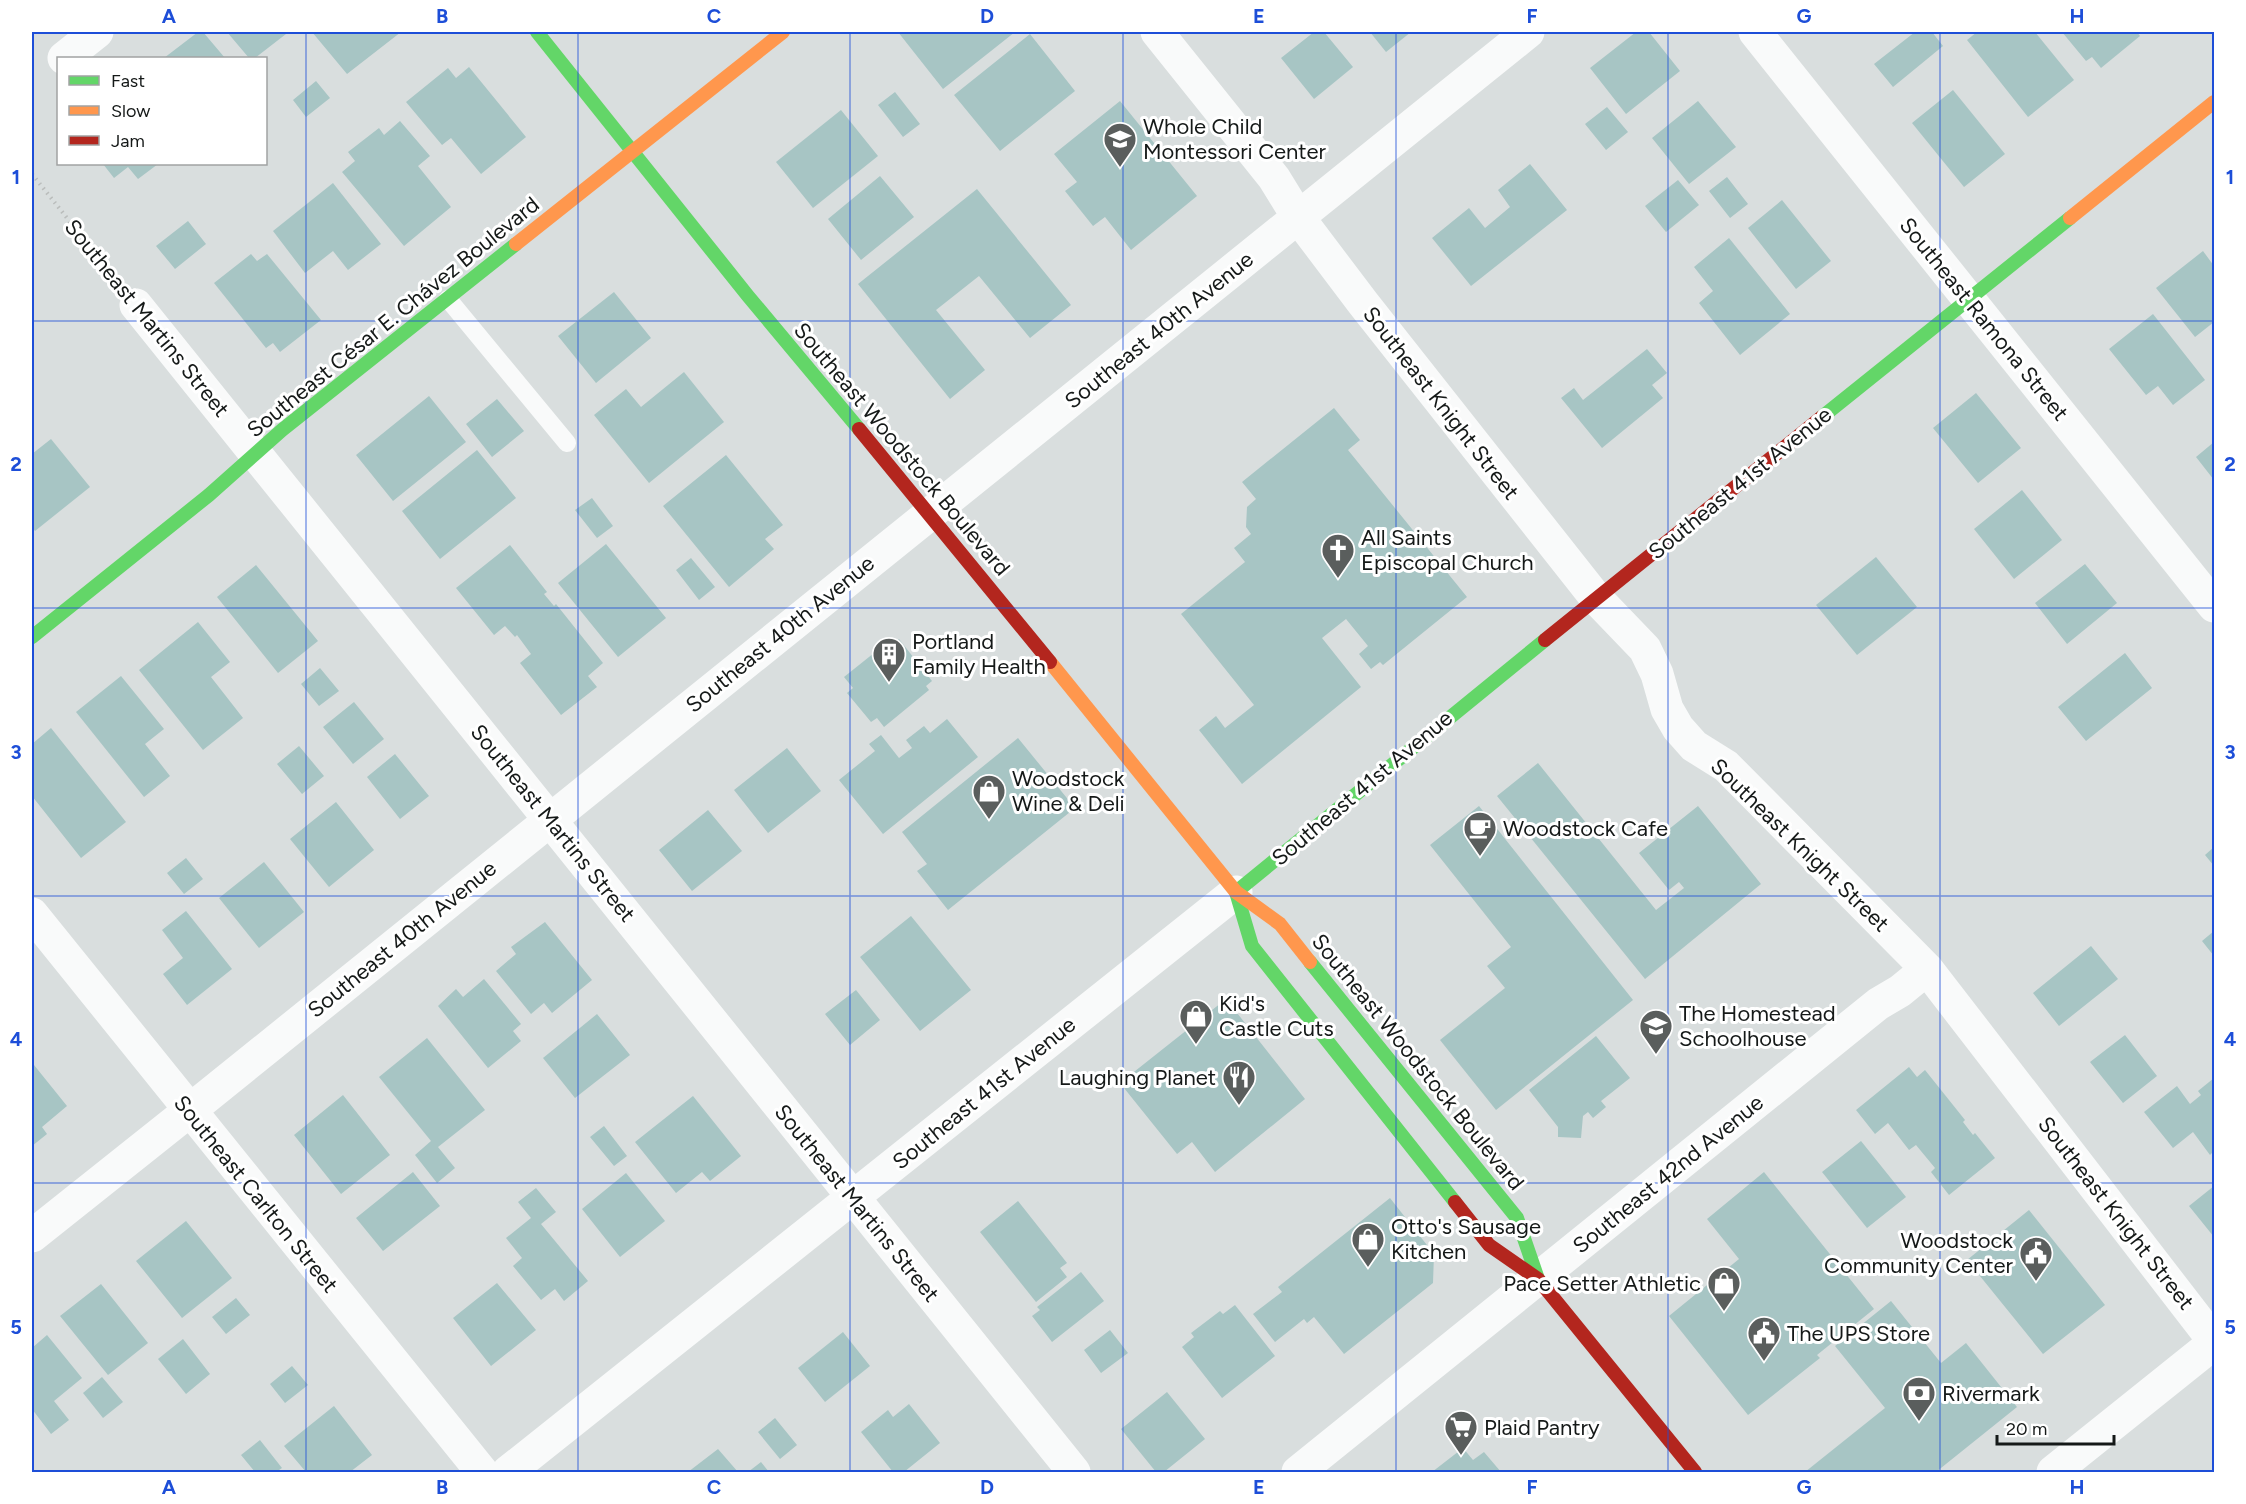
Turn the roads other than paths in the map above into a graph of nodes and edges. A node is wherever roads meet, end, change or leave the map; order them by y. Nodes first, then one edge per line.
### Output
1 (98, 32) edge
2 (537, 32) edge
3 (783, 32) edge
4 (1157, 32) edge
5 (1528, 32) edge
6 (1755, 32) edge
7 (66, 57) edge
8 (2214, 102) edge
9 (633, 152) junction
10 (1298, 217) junction
11 (448, 299) junction
12 (1969, 299) junction
13 (136, 305) road end
14 (567, 443) dead end
15 (256, 454) junction
16 (931, 514) junction
17 (1596, 598) junction
18 (2214, 606) edge
19 (32, 637) edge
20 (550, 819) junction
21 (1236, 892) junction
22 (32, 914) edge
23 (1927, 969) junction
24 (189, 1111) junction
25 (853, 1198) junction
26 (32, 1236) edge
27 (1538, 1278) junction
28 (2214, 1342) edge
29 (482, 1473) edge
30 (508, 1473) edge
31 (1074, 1473) edge
32 (1298, 1473) edge
33 (1695, 1473) edge
34 (2053, 1473) edge

1 - 7 street
2 - 9 main road, Southeast Woodstock Boulevard
3 - 9 main road, Southeast César E. Chávez Boulevard
4 - 10 street, Southeast Knight Street
5 - 10 street, Southeast 40th Avenue
6 - 12 street, Southeast Ramona Street
8 - 12 main road, Southeast 41st Avenue
9 - 11 main road, Southeast César E. Chávez Boulevard
9 - 16 main road, Southeast Woodstock Boulevard
10 - 16 street, Southeast 40th Avenue
10 - 17 street, Southeast Knight Street
11 - 14 lane
11 - 15 main road, Southeast César E. Chávez Boulevard
12 - 17 main road, Southeast 41st Avenue
12 - 18 street, Southeast Ramona Street
13 - 15 street, Southeast Martins Street
15 - 19 main road, Southeast César E. Chávez Boulevard
15 - 20 street, Southeast Martins Street
16 - 20 street, Southeast 40th Avenue
16 - 21 main road, Southeast Woodstock Boulevard
17 - 21 main road, Southeast 41st Avenue
17 - 23 street, Southeast Knight Street
20 - 24 street, Southeast 40th Avenue
20 - 25 street, Southeast Martins Street
21 - 25 street, Southeast 41st Avenue
21 - 27 main road, Southeast Woodstock Boulevard
21 - 27 main road, Southeast Woodstock Boulevard
22 - 24 street, Southeast Carlton Street
23 - 27 street, Southeast 42nd Avenue
23 - 28 street, Southeast Knight Street
24 - 26 street, Southeast 40th Avenue
24 - 29 street, Southeast Carlton Street
25 - 30 street, Southeast 41st Avenue
25 - 31 street, Southeast Martins Street
27 - 32 street, Southeast 42nd Avenue
27 - 33 main road, Southeast Woodstock Boulevard
28 - 34 street

